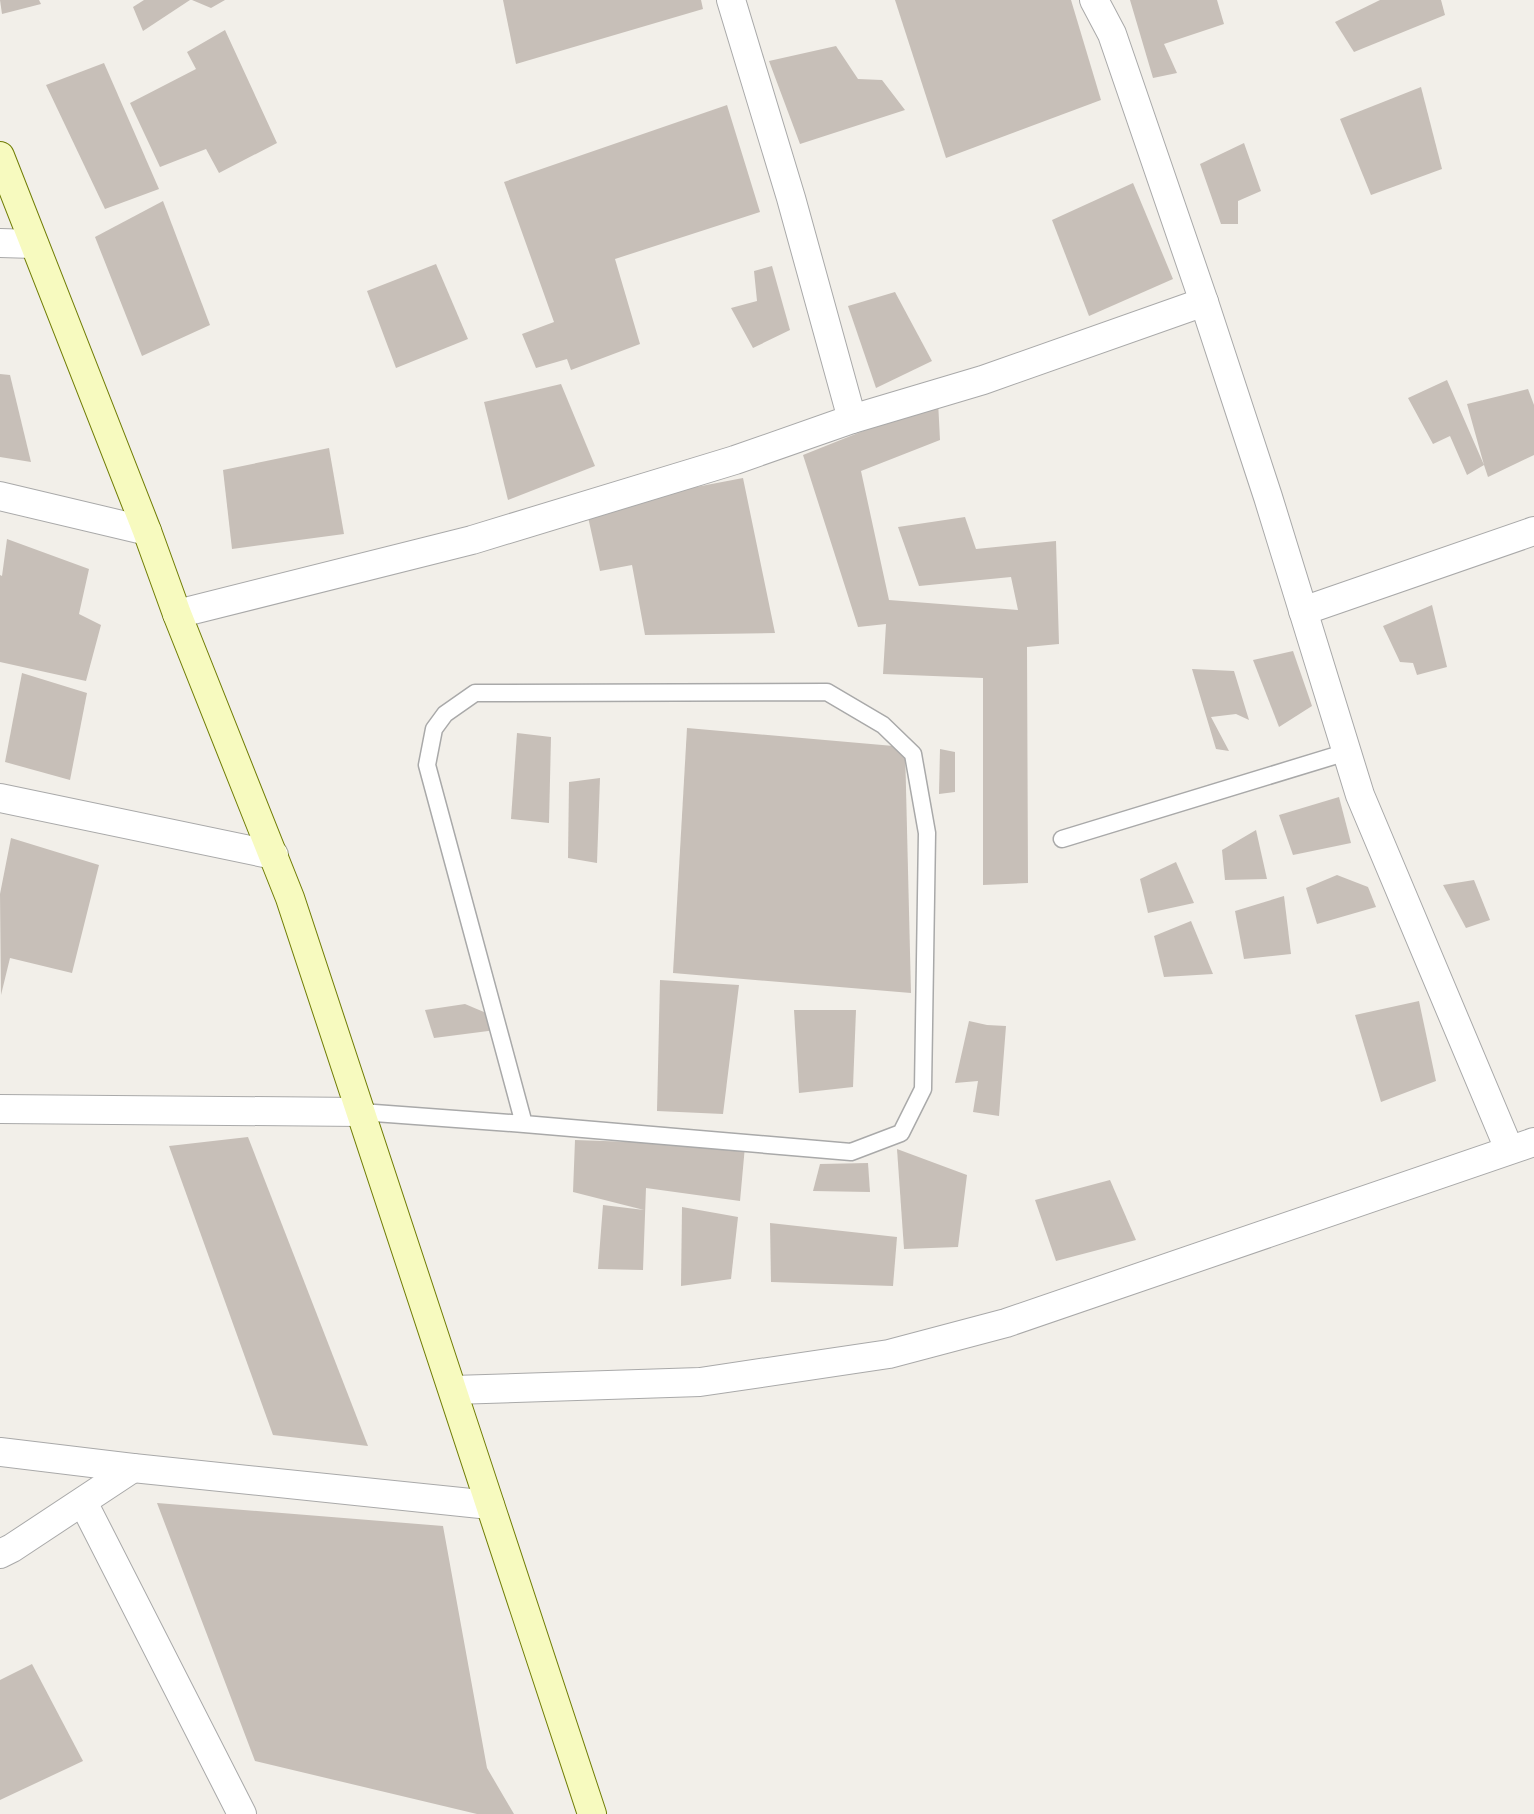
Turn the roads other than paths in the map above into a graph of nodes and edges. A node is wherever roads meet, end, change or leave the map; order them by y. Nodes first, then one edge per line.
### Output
1 (731, 0) edge
2 (1094, 0) edge
3 (0, 156) edge
4 (0, 243) edge
5 (34, 244) junction
6 (1204, 302) junction
7 (852, 419) junction
8 (0, 496) edge
9 (146, 531) junction
10 (1534, 531) edge
11 (1303, 611) junction
12 (177, 614) junction
13 (1347, 752) junction
14 (0, 798) edge
15 (1062, 839) dead end
16 (274, 855) junction
17 (0, 1109) edge
18 (361, 1112) junction
19 (524, 1124) junction
20 (1521, 1146) edge
21 (453, 1390) junction
22 (0, 1452) edge
23 (133, 1468) junction
24 (83, 1502) junction
25 (490, 1504) junction
26 (0, 1554) edge
27 (242, 1814) edge
28 (592, 1814) edge

1 - 7 street
2 - 6 street
3 - 5 street
4 - 5 street
5 - 9 street
6 - 7 street
6 - 11 street
7 - 12 street
8 - 9 street
9 - 12 street
10 - 11 street
11 - 13 street
12 - 16 street
13 - 15 lane
13 - 20 street
14 - 16 street
16 - 18 street
17 - 18 street
18 - 19 lane
18 - 21 street
19 - 19 lane
20 - 21 street
21 - 25 street
22 - 23 street
23 - 24 street
23 - 25 street
24 - 26 street
24 - 27 street
25 - 28 street

